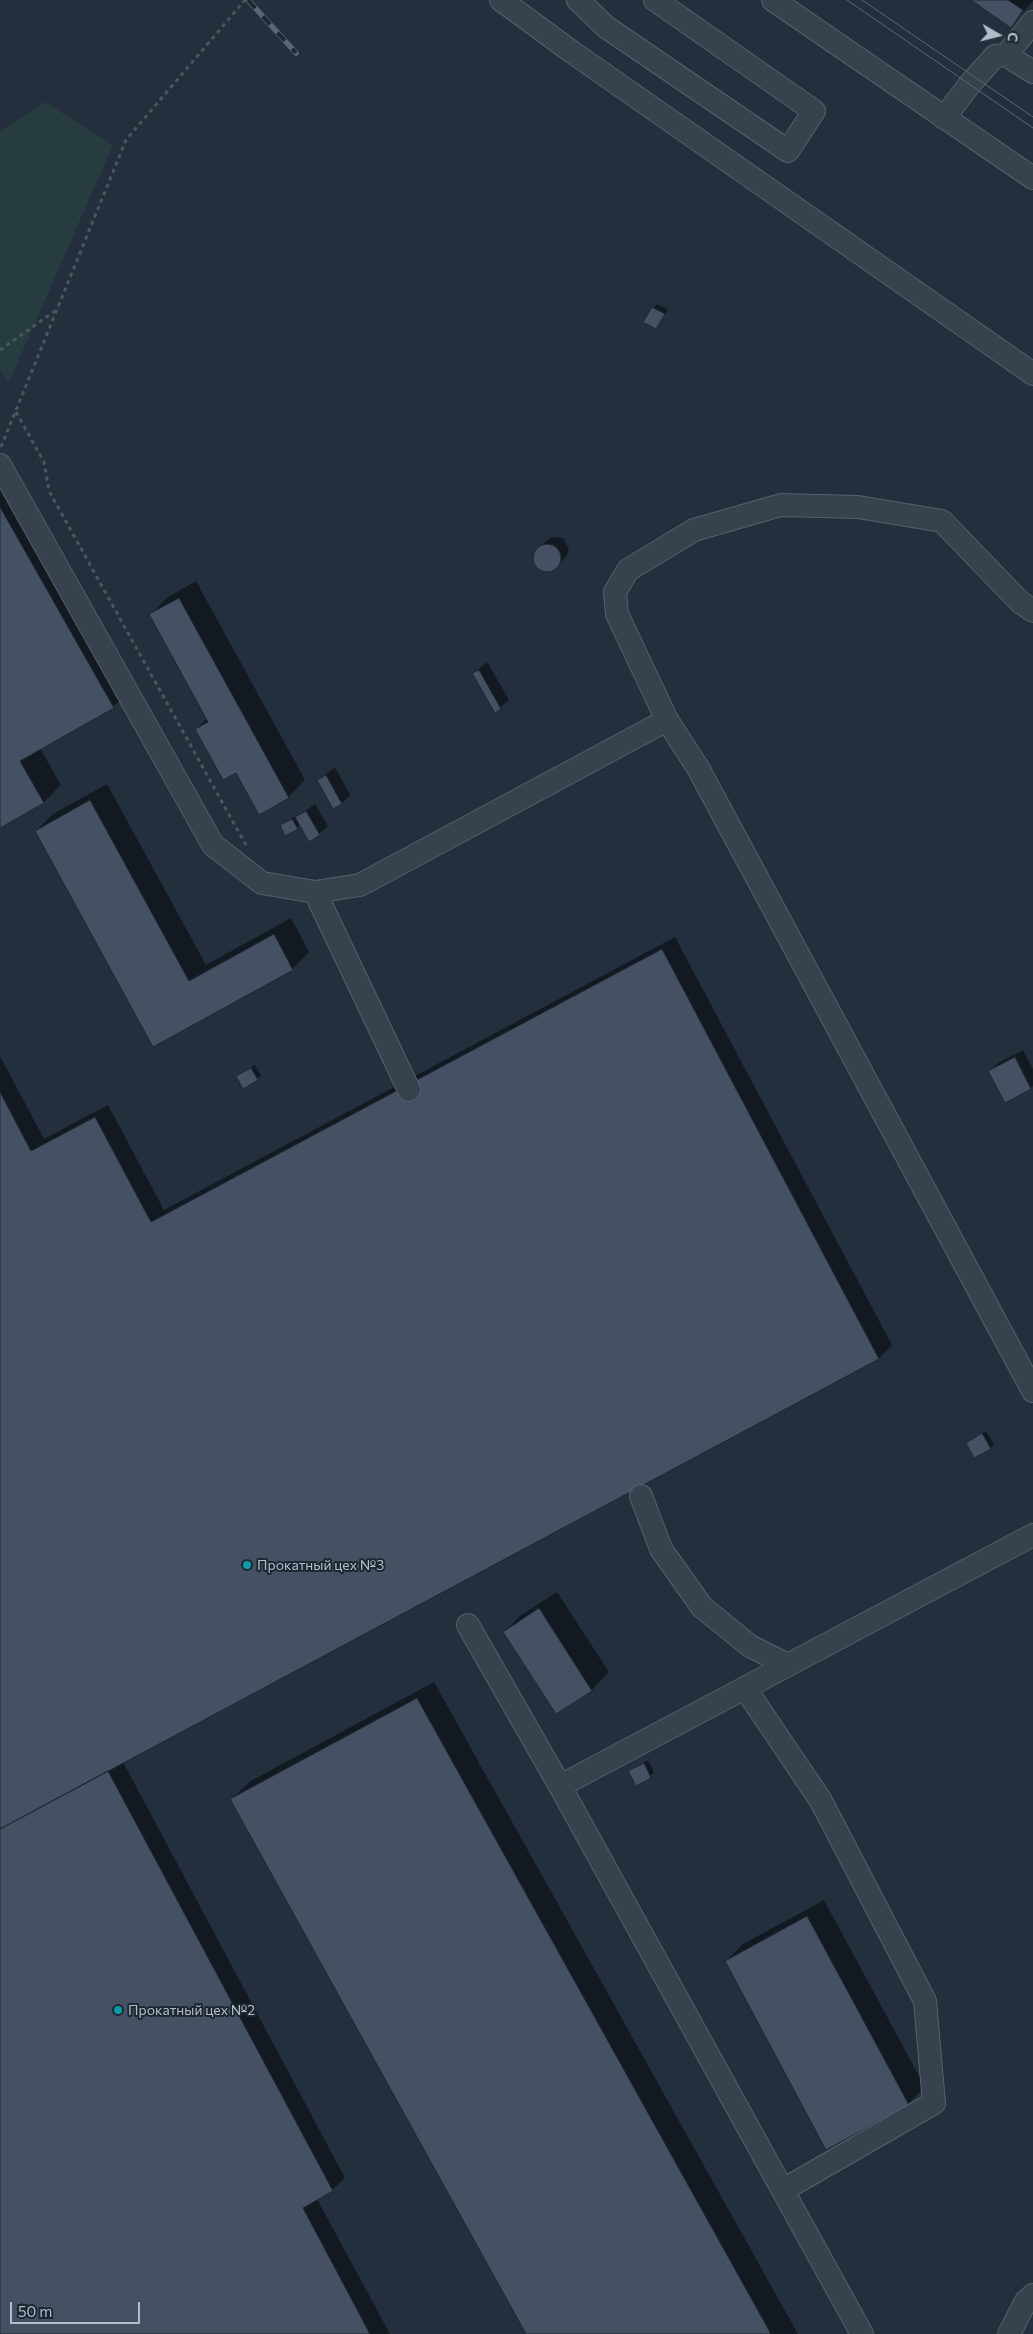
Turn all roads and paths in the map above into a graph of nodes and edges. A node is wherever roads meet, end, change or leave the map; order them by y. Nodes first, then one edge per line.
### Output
1 (246, 0) edge
2 (501, 0) edge
3 (578, 0) edge
4 (655, 0) edge
5 (773, 0) edge
6 (1033, 22) edge
7 (1006, 55) junction
8 (1033, 72) edge
9 (944, 118) junction
10 (1033, 178) edge
11 (60, 308) junction
12 (0, 350) edge
13 (1033, 374) edge
14 (16, 412) junction
15 (0, 450) edge
16 (0, 465) edge
17 (1033, 611) edge
18 (667, 720) junction
19 (249, 849) dead end
20 (315, 892) junction
21 (409, 1090) dead end
22 (1033, 1391) edge
23 (641, 1496) dead end
24 (1033, 1535) edge
25 (468, 1625) dead end
26 (788, 1665) junction
27 (745, 1688) junction
28 (560, 1786) junction
29 (783, 2190) junction
30 (1033, 2295) edge
31 (862, 2334) edge
32 (1009, 2334) edge

1 - 11 path
2 - 13 street
3 - 4 street
5 - 9 street
6 - 7 street
7 - 8 street
7 - 9 street
9 - 10 street
11 - 12 path
11 - 14 path
14 - 15 path
14 - 19 path
16 - 20 street
17 - 18 street
18 - 20 street
18 - 22 street
20 - 21 street
23 - 26 street
24 - 26 street
25 - 28 street
26 - 27 street
27 - 28 street
27 - 29 street
28 - 29 street
29 - 31 street
30 - 32 street

